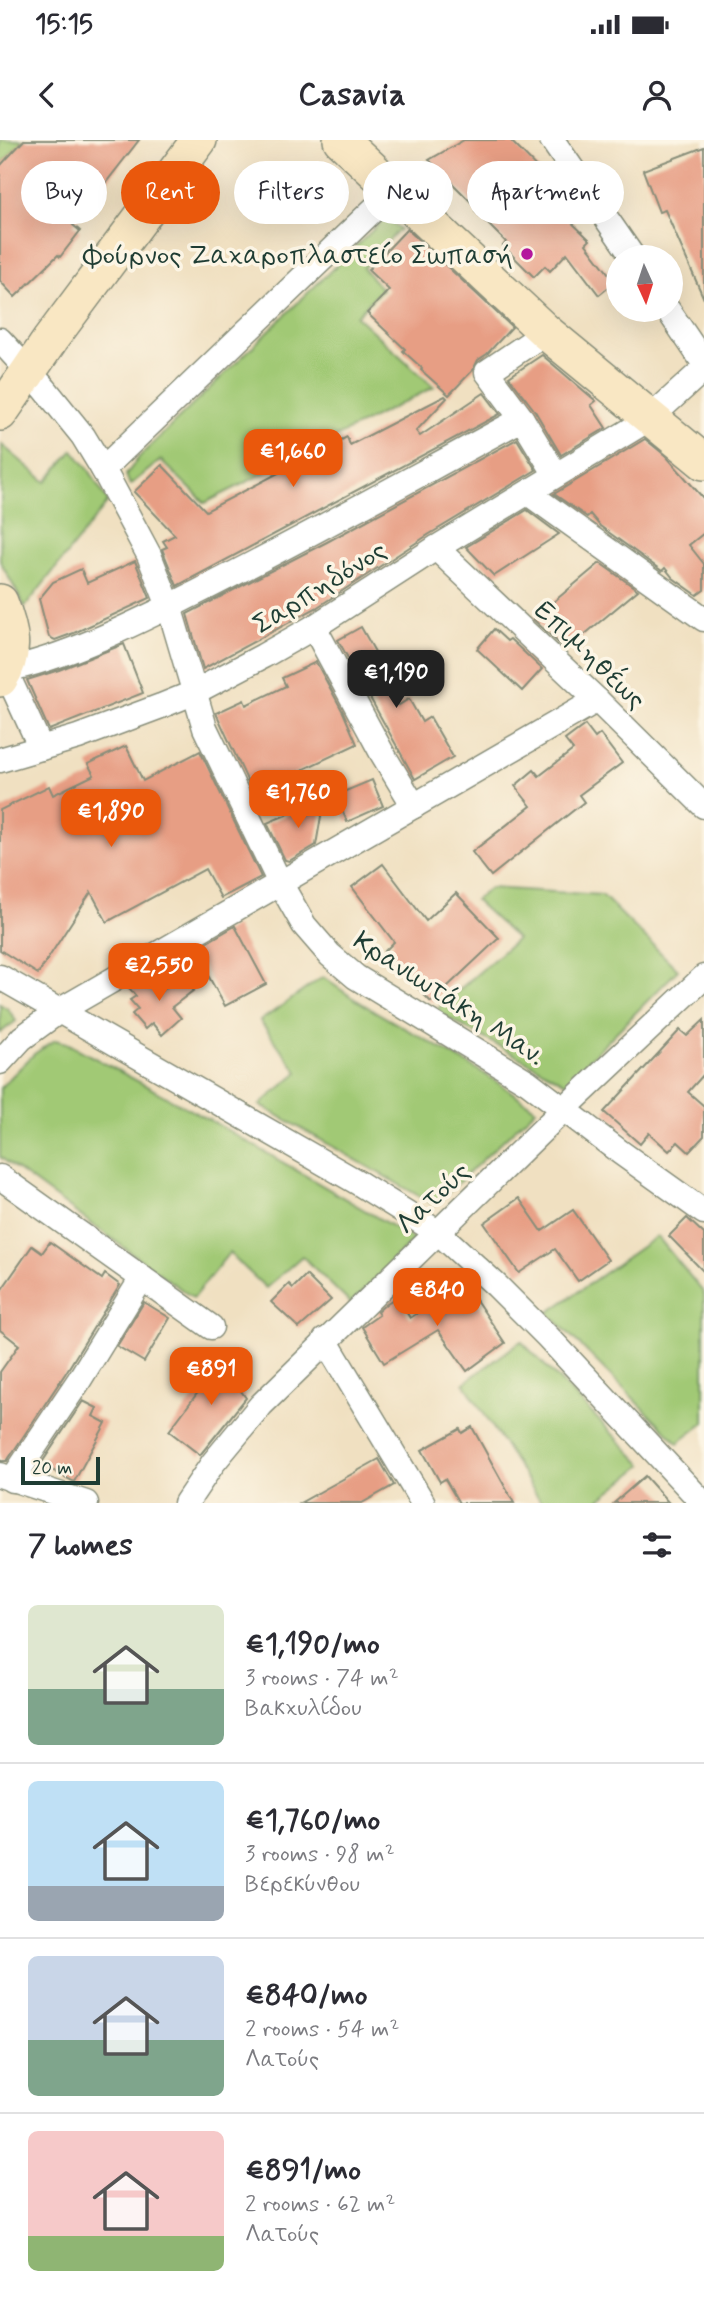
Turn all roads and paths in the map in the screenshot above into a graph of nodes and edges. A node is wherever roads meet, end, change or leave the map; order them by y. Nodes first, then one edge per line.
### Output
1 (199, 140) edge
2 (341, 140) edge
3 (551, 140) edge
4 (364, 161) edge
5 (363, 219) edge
6 (431, 224) edge
7 (625, 245) edge
8 (676, 322) edge
9 (546, 332) junction
10 (0, 340) edge
11 (704, 363) edge
12 (704, 369) edge
13 (28, 370) junction
14 (0, 413) edge
15 (522, 419) junction
16 (649, 419) junction
17 (704, 463) edge
18 (103, 469) junction
19 (556, 475) junction
20 (527, 493) junction
21 (436, 548) junction
22 (0, 602) edge
23 (169, 606) junction
24 (704, 619) edge
25 (314, 627) junction
26 (3, 674) edge
27 (193, 693) junction
28 (597, 700) junction
29 (41, 748) junction
30 (0, 760) edge
31 (414, 806) junction
32 (704, 806) edge
33 (280, 883) junction
34 (0, 977) edge
35 (704, 977) edge
36 (59, 1011) junction
37 (0, 1062) edge
38 (564, 1109) junction
39 (0, 1177) edge
40 (704, 1212) edge
41 (439, 1233) junction
42 (142, 1278) junction
43 (211, 1327) dead end
44 (325, 1340) junction
45 (6, 1477) edge
46 (78, 1502) edge
47 (186, 1503) edge
48 (423, 1503) edge
49 (703, 1503) edge

1 - 13 street
2 - 4 street
3 - 7 street
5 - 18 street
6 - 9 street
8 - 11 street
9 - 15 street
9 - 16 street
10 - 13 street, Κρανιωτάκη Μαν.
12 - 16 street, Σαρπηδόνος
13 - 14 street
13 - 18 street, Κρανιωτάκη Μαν.
15 - 19 street
15 - 23 street
16 - 17 street
16 - 19 street, Σαρπηδόνος
18 - 23 street, Κρανιωτάκη Μαν.
19 - 20 street, Σαρπηδόνος
20 - 21 street, Σαρπηδόνος
20 - 24 street
21 - 25 street, Σαρπηδόνος
21 - 28 street, Επιμηθέως
22 - 26 street
23 - 26 street
23 - 27 street, Κρανιωτάκη Μαν.
25 - 27 street, Σαρπηδόνος
25 - 31 street
26 - 29 street
27 - 29 street, Σαρπηδόνος
27 - 33 street, Κρανιωτάκη Μαν.
28 - 31 street
28 - 32 street, Επιμηθέως
29 - 30 street, Σαρπηδόνος
31 - 33 street
33 - 36 street
33 - 38 street, Κρανιωτάκη Μαν.
34 - 36 street
35 - 38 street, Λατούς
36 - 37 street
36 - 41 street
38 - 40 street, Κρανιωτάκη Μαν.
38 - 41 street, Λατούς
39 - 42 street
41 - 44 street, Λατούς
41 - 49 street
42 - 43 street
42 - 45 street
44 - 47 street, Λατούς
44 - 48 street
45 - 46 street

